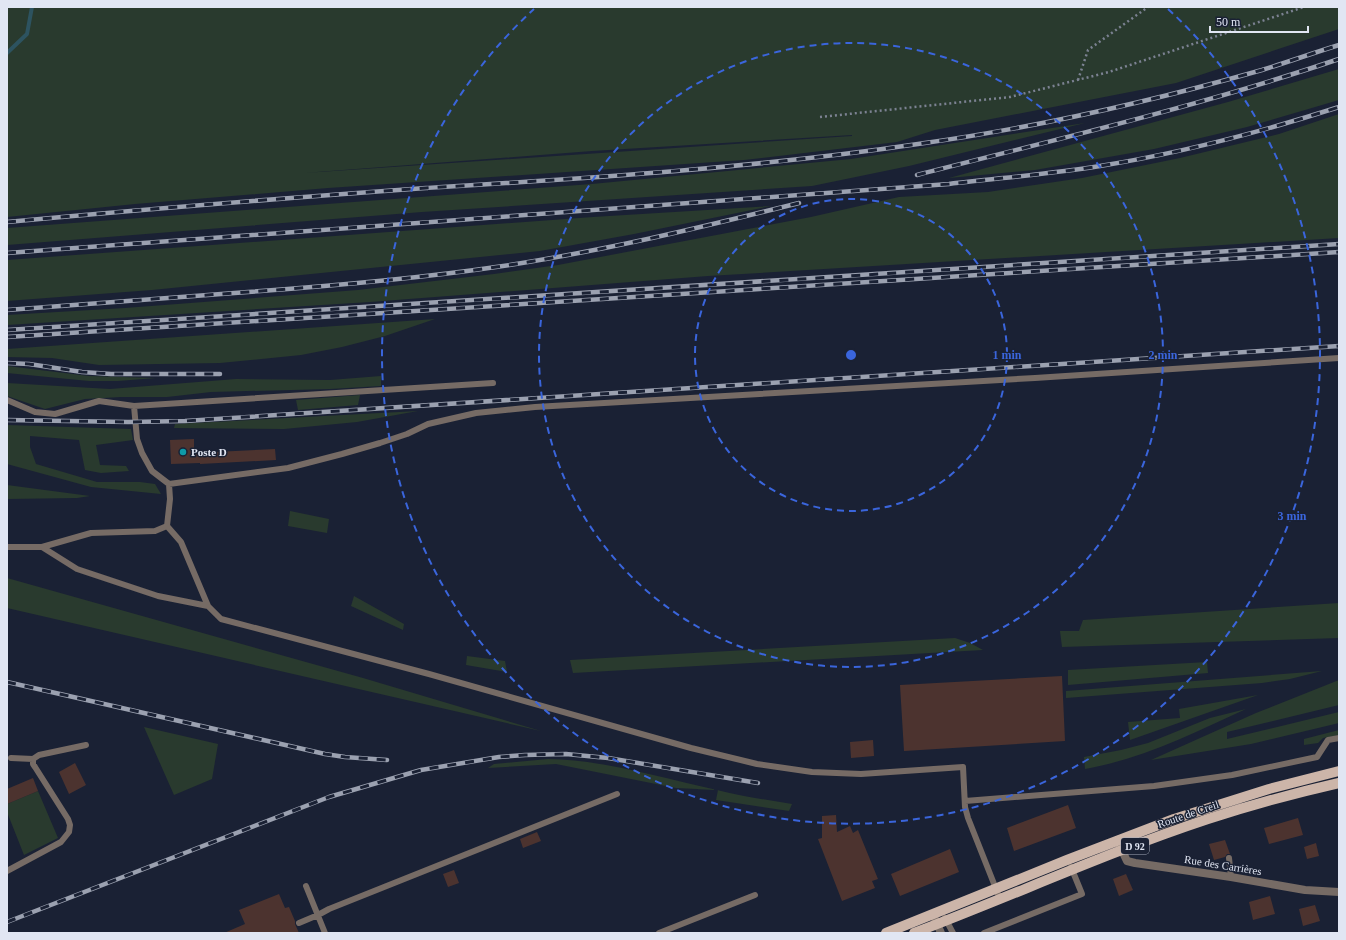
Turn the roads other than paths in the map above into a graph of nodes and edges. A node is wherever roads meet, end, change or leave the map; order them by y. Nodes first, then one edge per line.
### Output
1 (1339, 358) edge
2 (493, 383) dead end
3 (7, 400) edge
4 (134, 406) junction
5 (169, 484) junction
6 (167, 526) junction
7 (7, 547) edge
8 (42, 547) junction
9 (208, 606) junction
10 (1339, 738) edge
11 (86, 745) dead end
12 (11, 758) dead end
13 (33, 759) junction
14 (1339, 771) edge
15 (1339, 783) edge
16 (617, 794) dead end
17 (965, 801) junction
18 (1117, 840) junction
19 (1121, 851) junction
20 (1228, 858) dead end
21 (1067, 860) junction
22 (1072, 870) junction
23 (7, 871) edge
24 (1231, 877) junction
25 (306, 886) dead end
26 (996, 889) junction
27 (1339, 892) edge
28 (755, 895) dead end
29 (1000, 899) junction
30 (940, 912) junction
31 (318, 915) junction
32 (299, 922) dead end
33 (941, 926) edge
34 (325, 933) edge
35 (659, 933) edge
36 (886, 933) edge
37 (914, 933) edge
38 (953, 933) edge
39 (984, 933) edge

1 - 5 lane
2 - 4 lane
3 - 4 lane
4 - 5 lane
5 - 6 lane
6 - 8 lane
6 - 9 lane
7 - 8 lane
8 - 9 lane
9 - 17 lane
10 - 17 lane
11 - 13 lane
12 - 13 lane
13 - 23 lane
14 - 18 main road, Route de Creil / D 92
15 - 19 main road, Route de Creil / D 92
16 - 31 lane
17 - 26 lane
18 - 19 street, Rue des Carrières
18 - 21 main road, Route de Creil / D 92
19 - 22 main road, Route de Creil / D 92
19 - 24 street, Rue des Carrières
20 - 24 lane
21 - 22 lane
21 - 26 main road, Route de Creil / D 92
22 - 29 main road, Route de Creil / D 92
22 - 39 lane
24 - 27 street, Rue des Carrières
25 - 31 lane
26 - 29 lane
26 - 30 main road, Route de Creil / D 92
28 - 35 lane
29 - 33 main road, Route de Creil / D 92
30 - 33 street
30 - 36 main road, D 92
31 - 32 lane
31 - 34 lane
33 - 37 main road, D 92
33 - 38 lane

